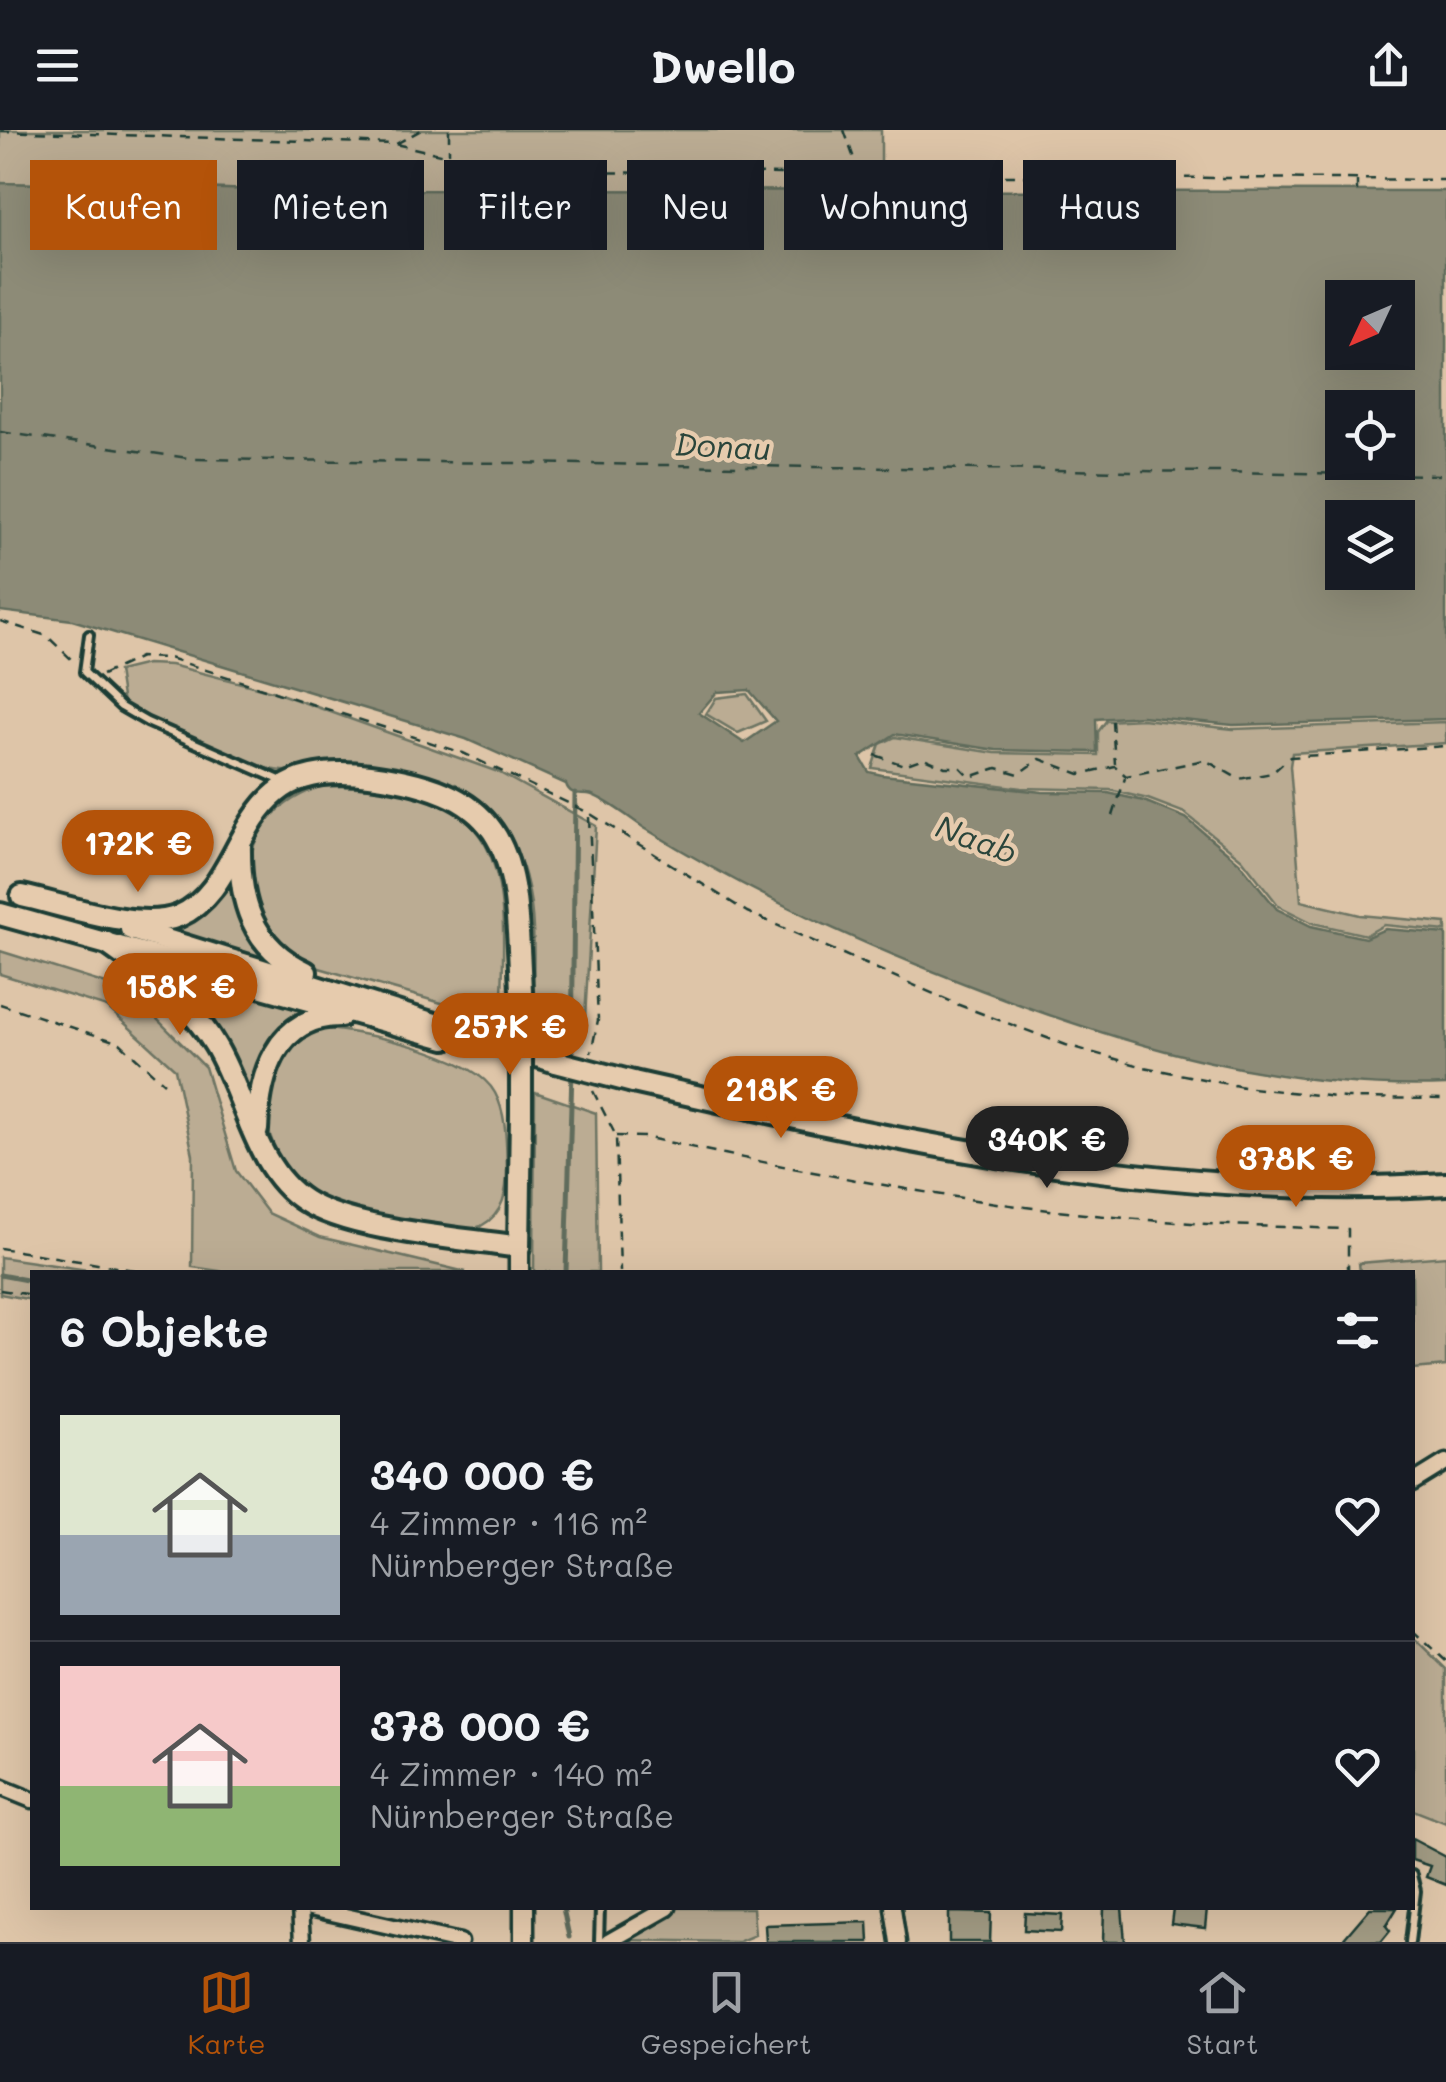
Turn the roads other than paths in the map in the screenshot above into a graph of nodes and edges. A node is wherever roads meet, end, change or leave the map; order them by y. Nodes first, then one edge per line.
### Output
1 (88, 635) dead end
2 (288, 784) junction
3 (240, 844) junction
4 (0, 890) edge
5 (22, 896) junction
6 (0, 914) edge
7 (105, 942) junction
8 (386, 1005) junction
9 (360, 1016) junction
10 (556, 1062) junction
11 (256, 1132) junction
12 (1446, 1184) edge
13 (519, 1247) junction
14 (520, 1270) edge
15 (1446, 1462) edge
16 (1415, 1481) edge
17 (0, 1787) edge
18 (30, 1799) edge
19 (300, 1910) edge
20 (319, 1910) edge
21 (524, 1910) edge
22 (600, 1910) edge
23 (664, 1910) edge
24 (1414, 1910) edge
25 (897, 1912) edge
26 (302, 1942) edge
27 (460, 1942) edge
28 (524, 1942) edge
29 (599, 1942) edge
30 (608, 1942) edge
31 (898, 1942) edge
32 (1410, 1942) edge

1 - 2 lane
2 - 3 main road
2 - 13 main road, bridge
3 - 5 main road
3 - 8 main road
4 - 5 main road
5 - 8 main road
6 - 7 main road
7 - 9 main road
7 - 11 main road
8 - 10 main road
9 - 10 main road
9 - 11 main road
10 - 12 main road, bridge
11 - 13 main road
13 - 14 street
15 - 16 street
17 - 18 street
19 - 26 street
20 - 27 street
21 - 28 street
22 - 29 lane
23 - 30 street
24 - 32 lane
25 - 31 street

